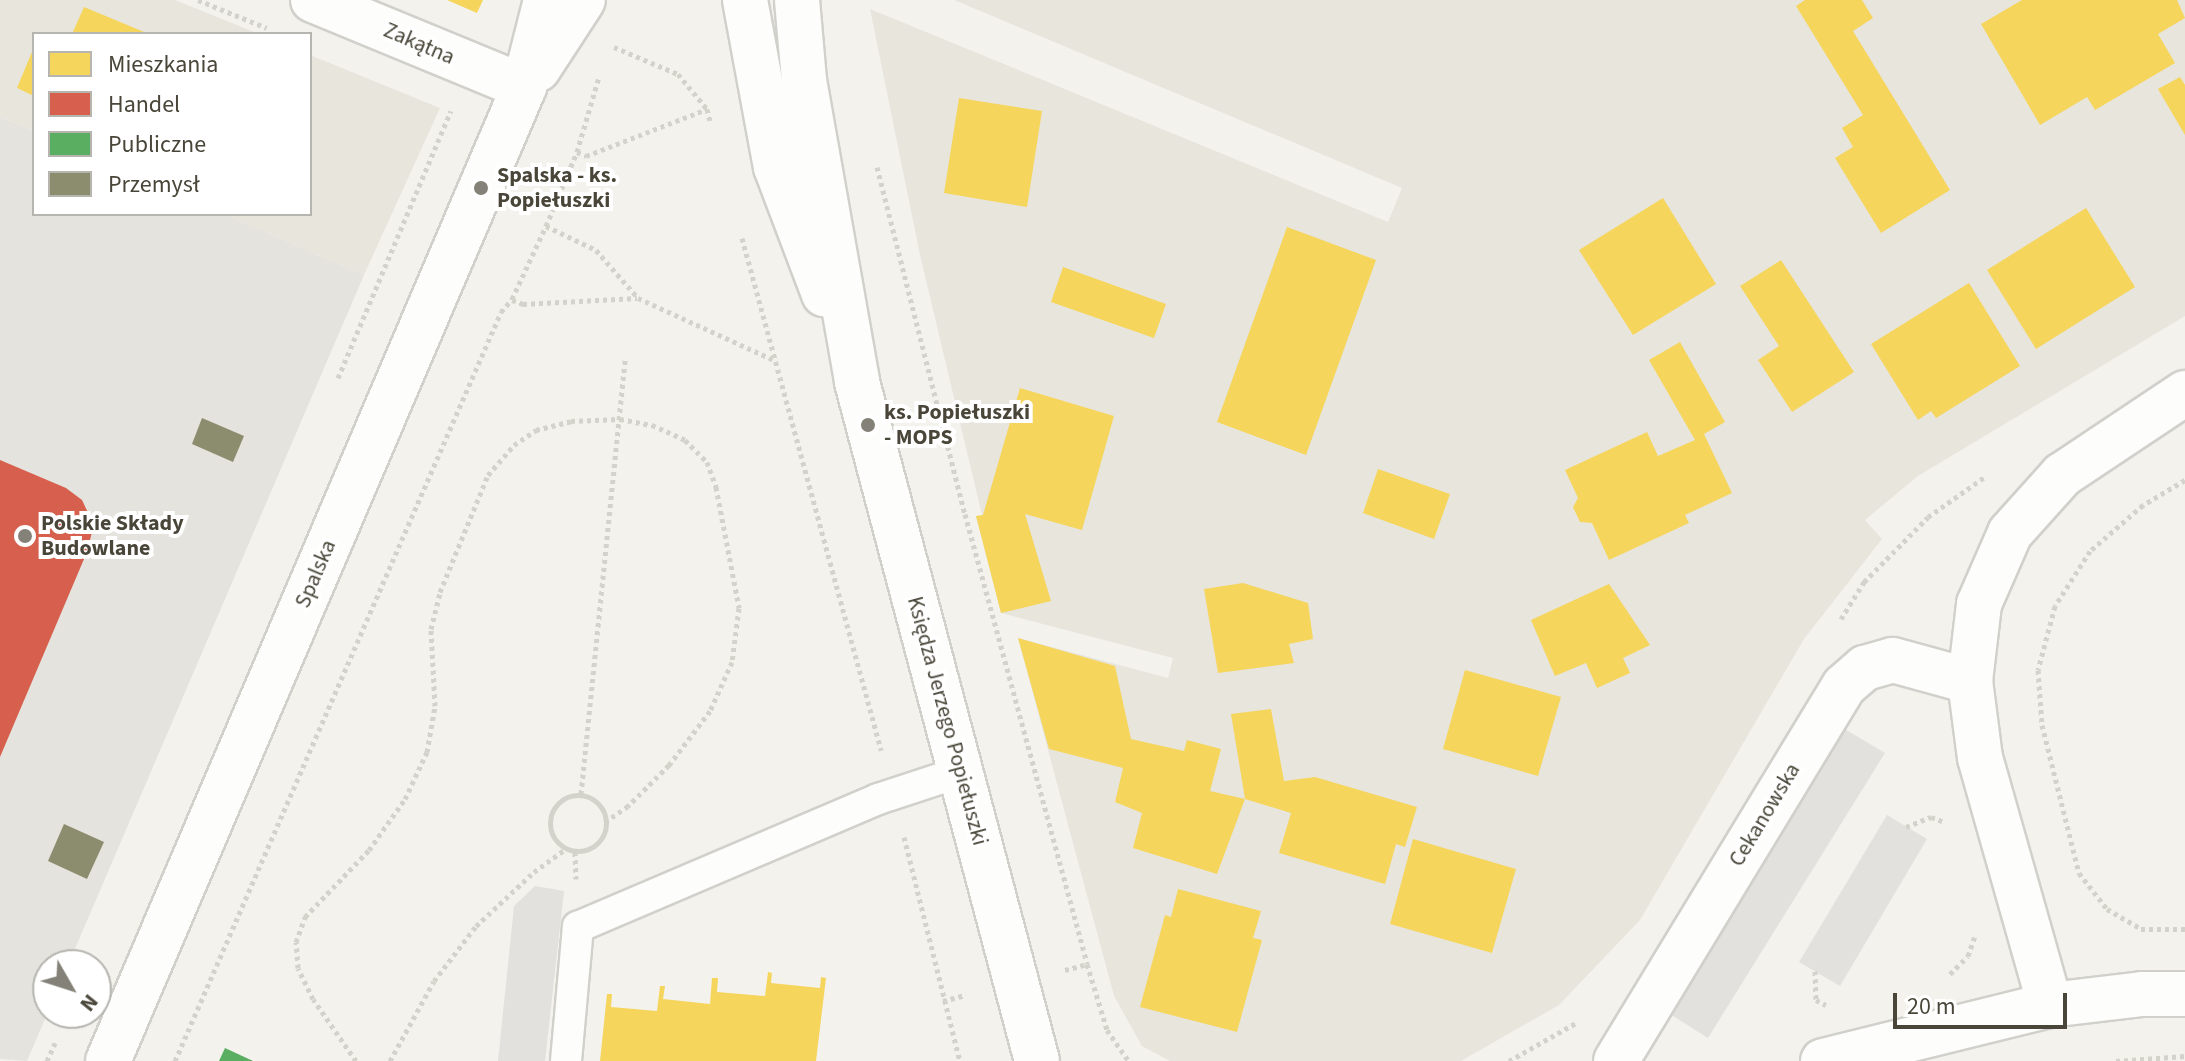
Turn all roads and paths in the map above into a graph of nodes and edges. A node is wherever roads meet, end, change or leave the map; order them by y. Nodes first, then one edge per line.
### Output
1 (198, 0) edge
2 (313, 0) edge
3 (546, 0) edge
4 (583, 0) edge
5 (745, 0) edge
6 (797, 0) edge
7 (275, 32) edge
8 (605, 58) dead end
9 (601, 71) dead end
10 (524, 87) junction
11 (707, 109) junction
12 (711, 123) dead end
13 (577, 152) junction
14 (875, 159) dead end
15 (739, 224) dead end
16 (546, 226) junction
17 (638, 298) junction
18 (512, 299) junction
19 (625, 359) dead end
20 (777, 361) junction
21 (857, 382) junction
22 (2185, 393) edge
23 (620, 419) junction
24 (2185, 480) edge
25 (1970, 681) junction
26 (960, 772) junction
27 (581, 794) junction
28 (893, 794) junction
29 (605, 822) junction
30 (1944, 822) dead end
31 (1906, 827) dead end
32 (566, 849) junction
33 (1979, 926) dead end
34 (2185, 929) edge
35 (1815, 971) dead end
36 (1947, 978) dead end
37 (2185, 994) edge
38 (2050, 1005) junction
39 (1840, 1011) dead end
40 (2185, 1056) edge
41 (108, 1061) edge
42 (175, 1061) edge
43 (356, 1061) edge
44 (390, 1061) edge
45 (566, 1061) edge
46 (960, 1061) edge
47 (1037, 1061) edge
48 (1129, 1061) edge
49 (1616, 1061) edge
50 (1823, 1061) edge
51 (2116, 1061) edge

1 - 7 path
2 - 10 street, Zakątna
3 - 10 street, Spalska
4 - 10 street, Spalska
5 - 21 street, Księdza Jerzego Popiełuszki
6 - 21 street, Księdza Jerzego Popiełuszki
8 - 11 path
9 - 13 path
10 - 41 street, Spalska
11 - 12 path
11 - 13 path
13 - 16 path
14 - 48 path
15 - 20 path
16 - 17 path
16 - 18 path
17 - 18 path
17 - 20 path
18 - 42 path
19 - 23 path
20 - 28 path
21 - 26 street, Księdza Jerzego Popiełuszki
22 - 25 street
23 - 27 path
23 - 29 path
23 - 43 path
24 - 34 path
25 - 38 street
25 - 49 street, Cekanowska
26 - 28 lane
26 - 47 street, Księdza Jerzego Popiełuszki
27 - 29 path
27 - 32 path
28 - 45 lane
28 - 46 path
29 - 32 path
30 - 31 path
32 - 44 path
33 - 36 path
35 - 39 path
37 - 38 street
38 - 50 street
40 - 51 path

